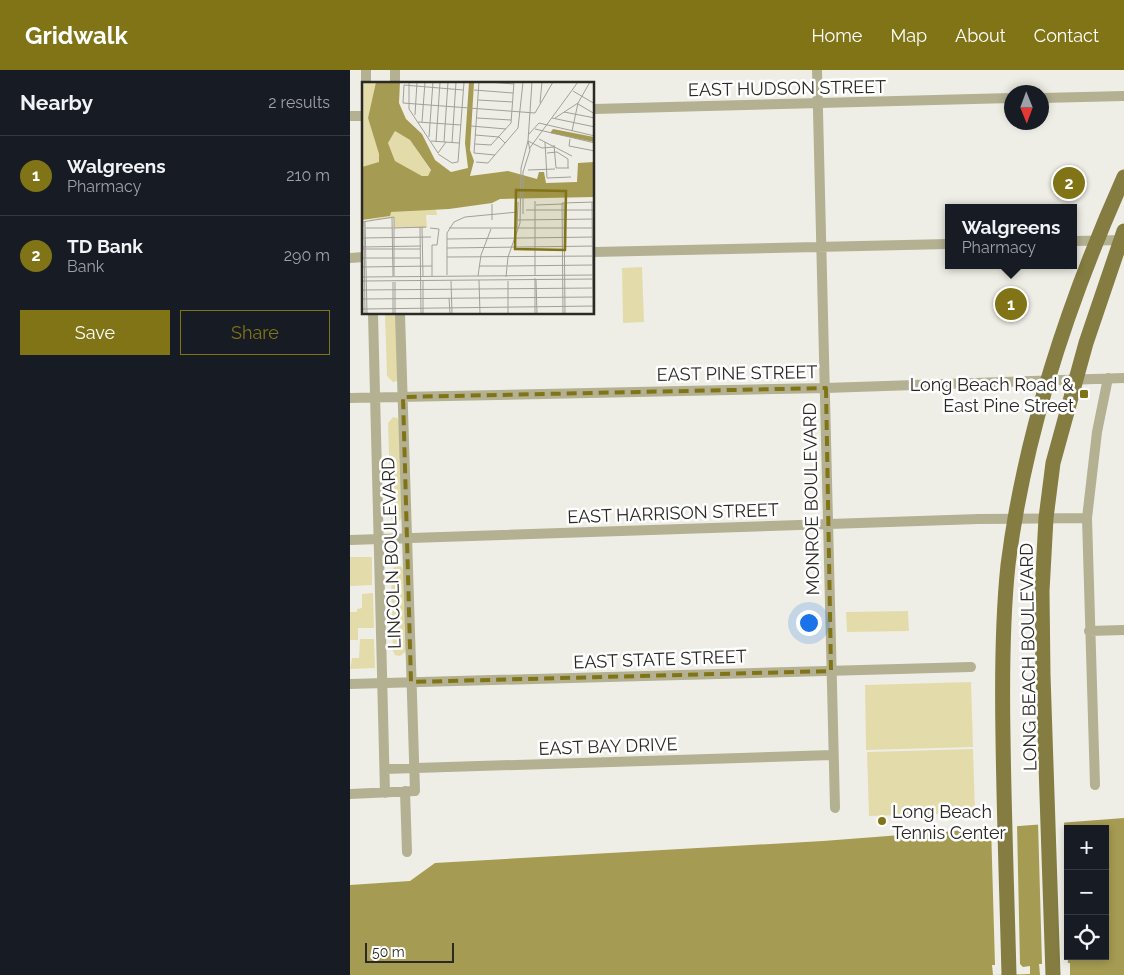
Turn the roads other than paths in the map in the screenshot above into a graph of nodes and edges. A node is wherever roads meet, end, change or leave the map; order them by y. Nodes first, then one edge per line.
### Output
1 (817, 70) edge
2 (1124, 96) edge
3 (1004, 98) edge
4 (1049, 98) edge
5 (818, 103) junction
6 (595, 109) edge
7 (1124, 177) edge
8 (1123, 237) edge
9 (1096, 240) junction
10 (1077, 241) edge
11 (945, 244) edge
12 (821, 248) junction
13 (595, 252) edge
14 (373, 315) edge
15 (400, 315) edge
16 (1108, 378) junction
17 (1124, 378) edge
18 (1076, 380) junction
19 (1047, 381) junction
20 (826, 388) junction
21 (403, 397) junction
22 (350, 398) edge
23 (375, 398) junction
24 (1015, 518) junction
25 (1046, 518) junction
26 (1087, 518) junction
27 (828, 524) junction
28 (407, 538) junction
29 (379, 539) junction
30 (350, 540) edge
31 (1124, 630) edge
32 (1089, 631) junction
33 (971, 667) dead end
34 (831, 671) junction
35 (410, 682) junction
36 (382, 683) junction
37 (350, 684) edge
38 (832, 755) junction
39 (413, 768) junction
40 (385, 769) junction
41 (1096, 785) dead end
42 (410, 791) junction
43 (385, 793) junction
44 (350, 794) edge
45 (835, 808) dead end
46 (407, 852) dead end
47 (1009, 975) edge
48 (1053, 975) edge

1 - 5 street, MONROE BOULEVARD
2 - 4 street
3 - 5 street, EAST HUDSON STREET
5 - 6 street, EAST HUDSON STREET
5 - 12 street, MONROE BOULEVARD
7 - 9 main road, LONG BEACH BOULEVARD
8 - 9 street
8 - 18 main road, LONG BEACH BOULEVARD
9 - 10 street
9 - 19 main road, LONG BEACH BOULEVARD
11 - 12 street
12 - 13 street
12 - 20 street, MONROE BOULEVARD
14 - 23 street, LINCOLN BOULEVARD
15 - 21 street, LINCOLN BOULEVARD
16 - 17 street, EAST PINE STREET
16 - 18 street, EAST PINE STREET
16 - 26 street
18 - 19 street, EAST PINE STREET
18 - 25 main road, LONG BEACH BOULEVARD
19 - 20 street, EAST PINE STREET
19 - 24 main road, LONG BEACH BOULEVARD
20 - 21 street, EAST PINE STREET
20 - 27 street, MONROE BOULEVARD
21 - 23 street, EAST PINE STREET
21 - 28 street, LINCOLN BOULEVARD
22 - 23 street, EAST PINE STREET
23 - 29 street, LINCOLN BOULEVARD
24 - 25 street, EAST HARRISON STREET
24 - 27 street, EAST HARRISON STREET
24 - 47 main road, LONG BEACH BOULEVARD
25 - 26 street, EAST HARRISON STREET
25 - 48 main road, LONG BEACH BOULEVARD
26 - 32 street
27 - 28 street, EAST HARRISON STREET
27 - 34 street, MONROE BOULEVARD
28 - 29 street, EAST HARRISON STREET
28 - 35 street, LINCOLN BOULEVARD
29 - 30 street, EAST HARRISON STREET
29 - 36 street, LINCOLN BOULEVARD
31 - 32 street
32 - 41 street
33 - 34 street, EAST STATE STREET
34 - 35 street, EAST STATE STREET
34 - 38 street, MONROE BOULEVARD
35 - 36 street, EAST STATE STREET
35 - 39 street, LINCOLN BOULEVARD
36 - 37 street, EAST STATE STREET
36 - 40 street, LINCOLN BOULEVARD
38 - 39 street, EAST BAY DRIVE
38 - 45 street, MONROE BOULEVARD
39 - 40 street, EAST BAY DRIVE
39 - 42 street, LINCOLN BOULEVARD
40 - 43 street, LINCOLN BOULEVARD
42 - 43 street
42 - 46 street, LINCOLN BOULEVARD
43 - 44 street

